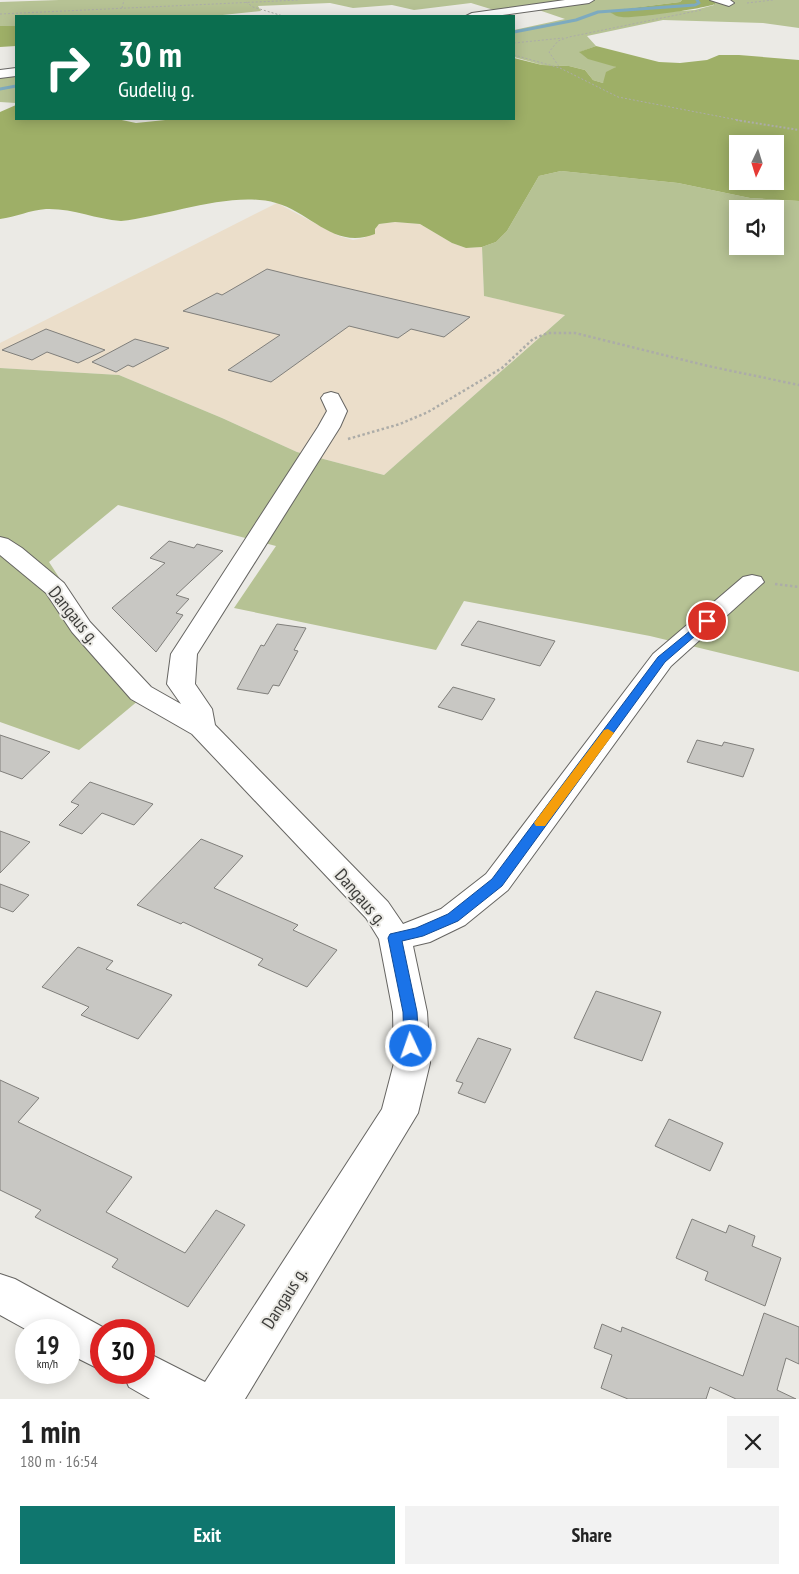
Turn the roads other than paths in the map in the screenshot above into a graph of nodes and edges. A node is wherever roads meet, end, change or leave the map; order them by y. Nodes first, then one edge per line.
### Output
1 (589, 0) edge
2 (478, 15) edge
3 (15, 72) edge
4 (0, 74) edge
5 (331, 398) dead end
6 (0, 544) edge
7 (752, 582) dead end
8 (202, 728) junction
9 (395, 938) junction
10 (0, 1293) edge
11 (48, 1319) edge
12 (155, 1378) edge
13 (192, 1399) edge
14 (220, 1399) edge

1 - 2 street
3 - 4 street
5 - 8 street
6 - 8 street, Dangaus g.
7 - 9 street
8 - 9 street, Dangaus g.
9 - 14 street, Dangaus g.
10 - 11 street
12 - 13 street

